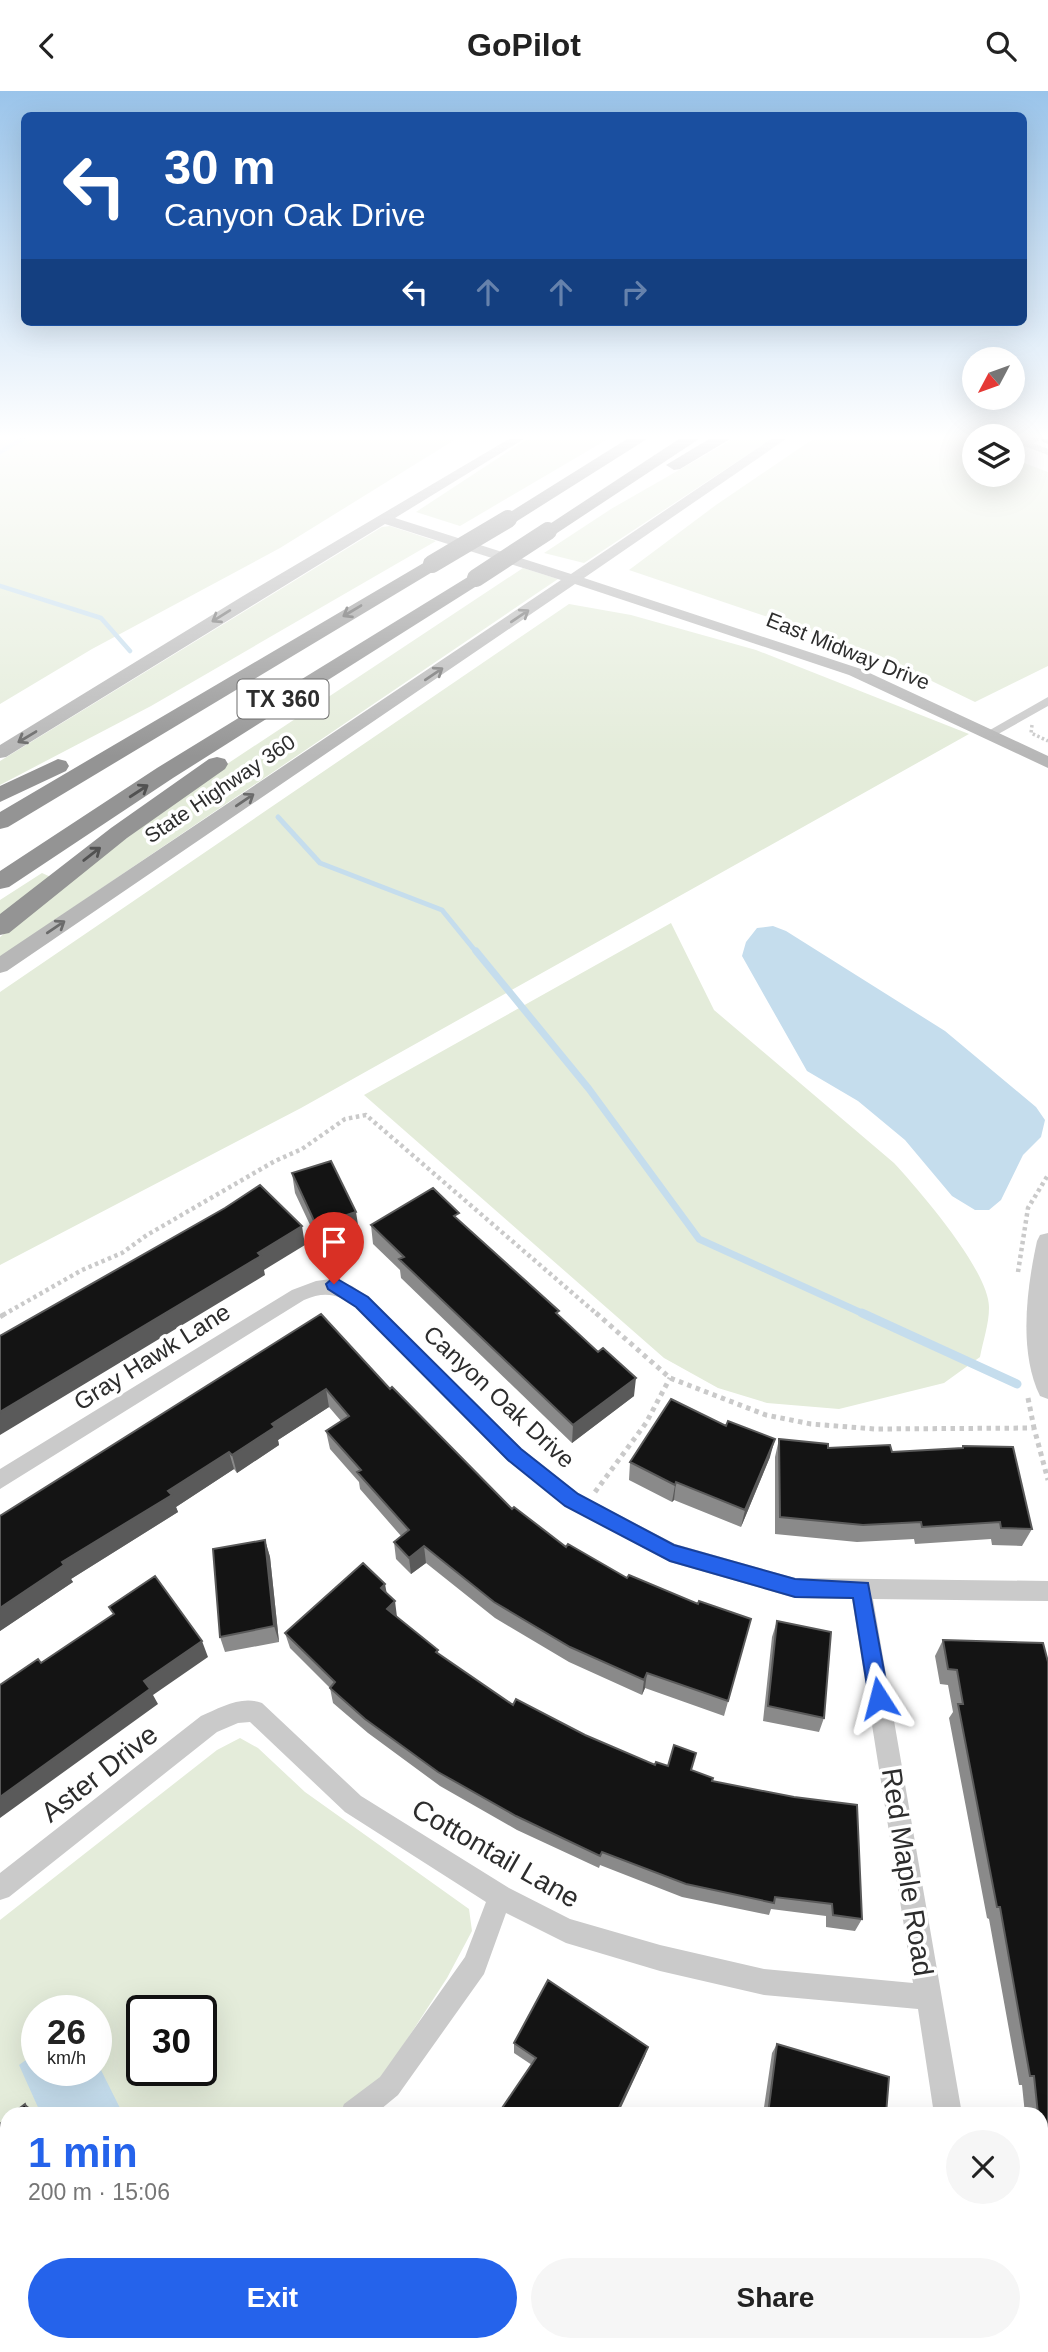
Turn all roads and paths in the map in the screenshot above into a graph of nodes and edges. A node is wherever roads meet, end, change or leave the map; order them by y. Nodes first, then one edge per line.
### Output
1 (342, 545) edge
2 (465, 545) edge
3 (482, 545) edge
4 (527, 545) edge
5 (624, 545) edge
6 (579, 575) junction
7 (400, 625) junction
8 (222, 689) junction
9 (1048, 701) edge
10 (1040, 718) dead end
11 (995, 730) junction
12 (1048, 741) edge
13 (1048, 749) edge
14 (0, 753) edge
15 (1048, 763) edge
16 (0, 795) edge
17 (0, 822) edge
18 (0, 882) edge
19 (0, 927) edge
20 (0, 966) edge
21 (1048, 1241) edge
22 (334, 1284) joint
23 (0, 1317) edge
24 (670, 1378) junction
25 (1048, 1389) edge
26 (0, 1480) edge
27 (1048, 1480) edge
28 (583, 1506) junction
29 (861, 1589) junction
30 (1048, 1591) edge
31 (238, 1712) joint
32 (0, 1888) edge
33 (500, 1897) junction
34 (929, 1997) junction
35 (363, 2107) edge
36 (947, 2107) edge

1 -> 14 main road
2 -> 8 highway, TX 360, bridge
3 - 6 main road, East Midway Drive
4 - 7 highway, TX 360, bridge
5 - 6 main road, State Highway 360
6 - 11 main road, East Midway Drive
20 -> 6 main road, State Highway 360
18 -> 7 highway, TX 360
19 -> 7 highway
8 - 16 highway
8 - 17 highway, TX 360
9 - 11 street
10 - 12 path
11 - 13 main road, East Midway Drive
11 - 15 main road, East Midway Drive
21 - 25 street
22 - 26 street, Gray Hawk Lane
22 - 28 street, Canyon Oak Drive
23 - 24 path
24 - 27 path
24 - 28 path
28 - 29 street, Canyon Oak Drive
29 - 30 street, Canyon Oak Drive
29 - 34 street, Red Maple Road
31 - 32 street, Aster Drive
31 - 33 street, Cottontail Lane
33 - 34 street, Cottontail Lane
33 - 35 street
34 - 36 street, Red Maple Road

